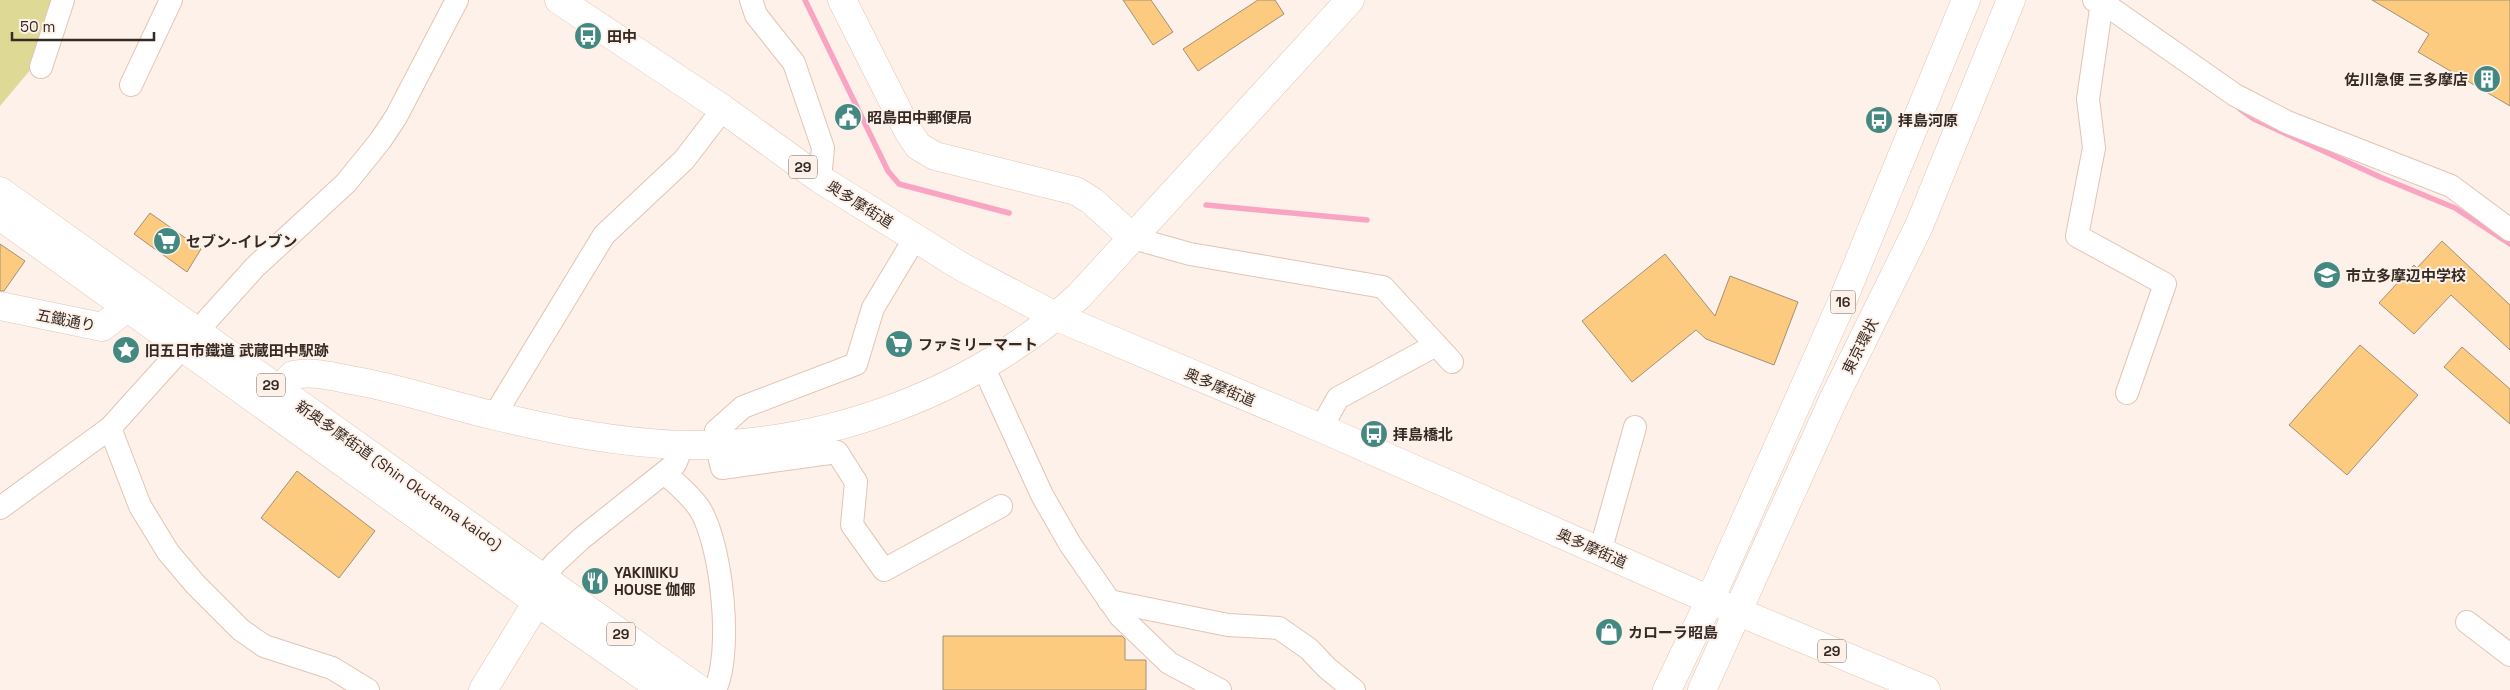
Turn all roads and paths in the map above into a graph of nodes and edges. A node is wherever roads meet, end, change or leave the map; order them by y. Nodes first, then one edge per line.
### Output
1 (62, 0) edge
2 (171, 0) edge
3 (457, 0) edge
4 (560, 0) edge
5 (751, 0) edge
6 (842, 0) edge
7 (1350, 0) edge
8 (1966, 0) edge
9 (2010, 0) edge
10 (2098, 1) edge
11 (41, 67) dead end
12 (132, 85) dead end
13 (722, 108) junction
14 (820, 179) junction
15 (0, 191) edge
16 (0, 216) edge
17 (2510, 230) edge
18 (915, 238) junction
19 (1133, 238) junction
20 (0, 306) edge
21 (127, 308) junction
22 (1057, 317) junction
23 (190, 340) junction
24 (1436, 345) junction
25 (1452, 362) dead end
26 (983, 366) junction
27 (278, 390) junction
28 (2127, 393) dead end
29 (494, 416) junction
30 (1635, 427) dead end
31 (110, 428) junction
32 (1320, 428) junction
33 (716, 443) junction
34 (683, 445) junction
35 (665, 472) junction
36 (1001, 506) dead end
37 (0, 508) edge
38 (1600, 552) junction
39 (540, 590) junction
40 (1710, 600) junction
41 (1109, 601) junction
42 (1739, 611) junction
43 (2467, 622) dead end
44 (2510, 655) edge
45 (368, 690) edge
46 (483, 690) edge
47 (663, 690) edge
48 (700, 690) edge
49 (715, 690) edge
50 (1220, 690) edge
51 (1354, 690) edge
52 (1667, 690) edge
53 (1702, 690) edge
54 (1926, 690) edge

1 - 11 street
2 - 12 street
3 - 23 street
4 - 13 main road, 奥多摩街道 / 29
5 - 14 street
6 - 19 main road
7 - 19 main road
8 - 40 main road, 16
9 - 42 main road, 東京環状 / 16
10 - 17 street
10 - 28 street
13 - 14 main road, 奥多摩街道 / 29
13 - 29 street
14 - 18 main road, 奥多摩街道 / 29
15 - 23 main road, 新奥多摩街道 (Shin Okutama kaido) / 29
16 - 21 main road, 新奥多摩街道 (Shin Okutama kaido) / 29
18 - 22 main road, 奥多摩街道 / 29
18 - 33 street
19 - 22 main road
19 - 24 street
20 - 21 main road, 五鐵通り
21 - 23 main road, 新奥多摩街道 (Shin Okutama kaido) / 29
22 - 26 main road
22 - 32 main road, 奥多摩街道 / 29
23 - 27 main road, 新奥多摩街道 (Shin Okutama kaido) / 29
23 - 31 street
23 - 39 main road, 新奥多摩街道 (Shin Okutama kaido) / 29
24 - 25 street
24 - 32 street
26 - 33 main road
26 - 41 street
27 - 29 main road
27 - 39 main road, 新奥多摩街道 (Shin Okutama kaido) / 29
29 - 34 main road
30 - 38 street
31 - 37 street
31 - 45 street
32 - 38 main road, 奥多摩街道 / 29
33 - 34 main road
33 - 36 street
34 - 35 street
35 - 39 street
35 - 49 street
38 - 40 main road, 奥多摩街道 / 29
39 - 46 main road
39 - 47 main road, 29
39 - 48 main road, 新奥多摩街道 (Shin Okutama kaido) / 29
40 - 42 main road, 奥多摩街道 / 29
40 - 52 main road, 16
41 - 50 street
41 - 51 street
42 - 53 main road, 東京環状 / 16
42 - 54 main road, 奥多摩街道 / 29
43 - 44 street

